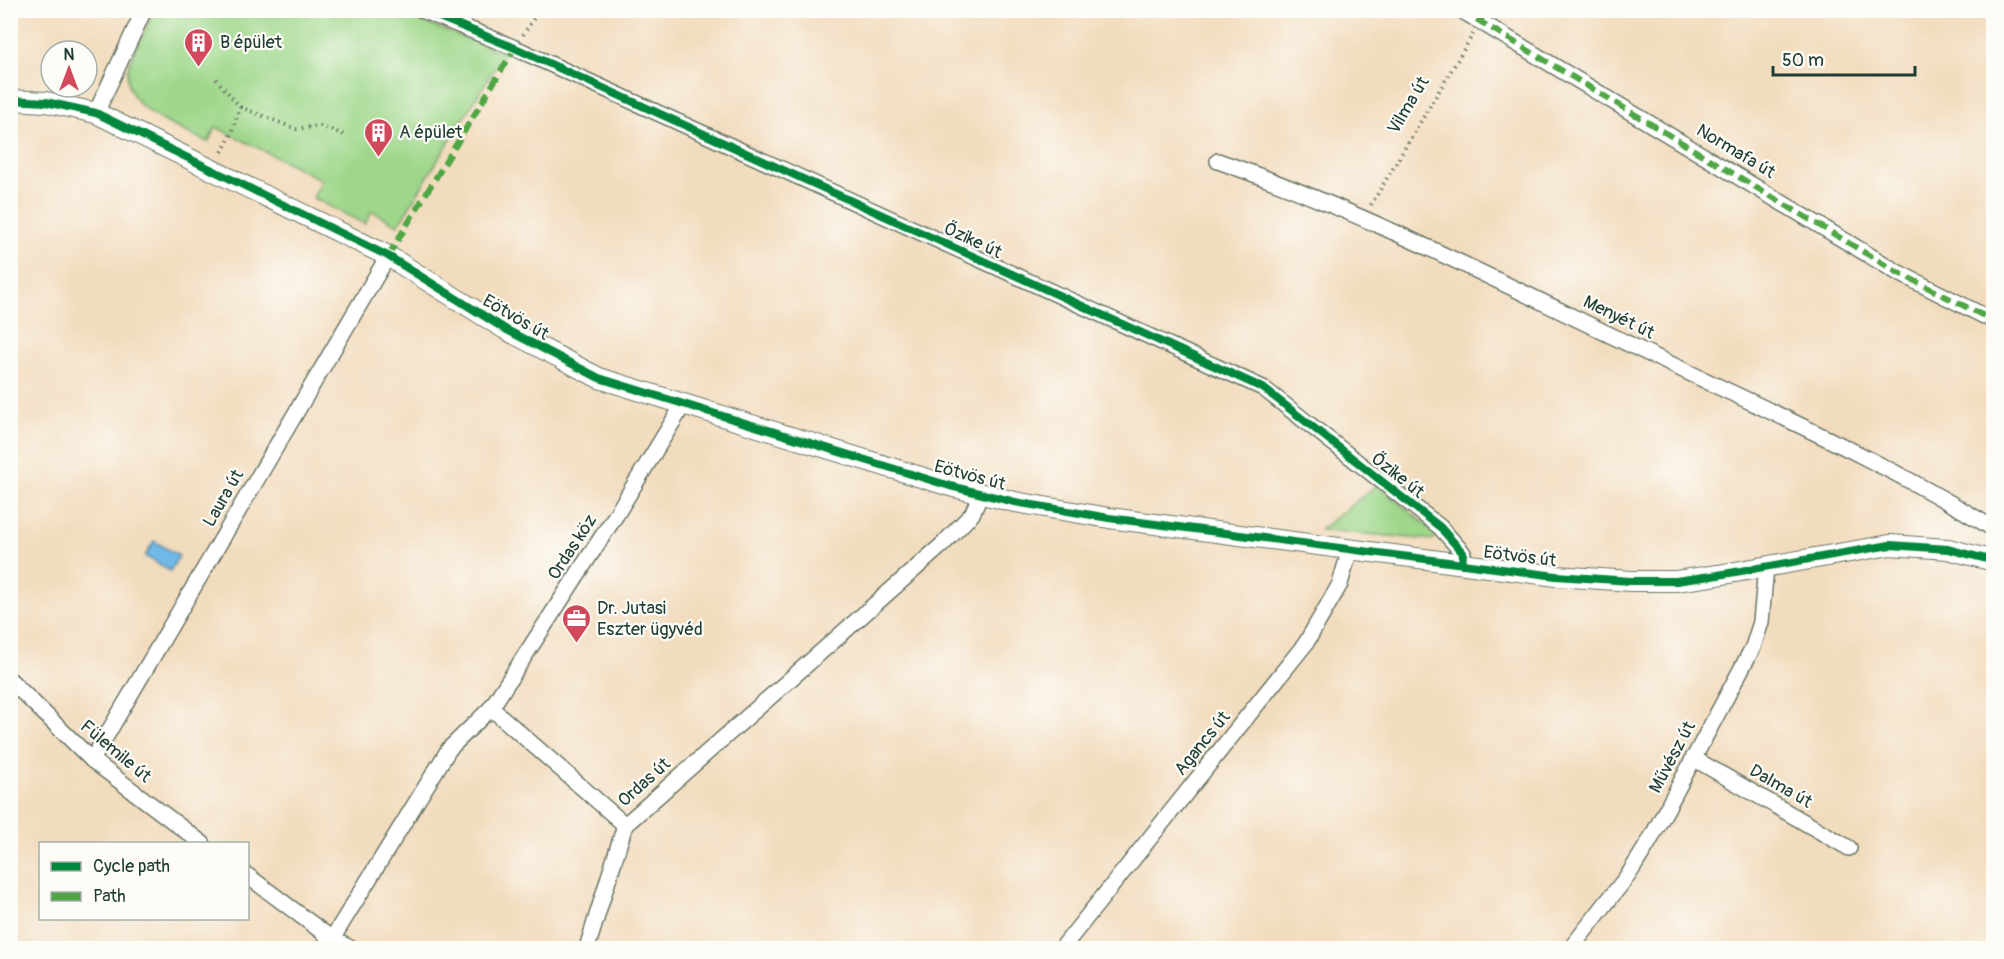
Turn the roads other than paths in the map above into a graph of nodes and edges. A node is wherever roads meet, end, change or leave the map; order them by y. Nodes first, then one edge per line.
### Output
1 (144, 10) edge
2 (422, 10) edge
3 (1461, 10) edge
4 (1483, 16) edge
5 (10, 100) edge
6 (96, 113) junction
7 (1218, 161) dead end
8 (387, 256) junction
9 (1994, 321) edge
10 (683, 405) junction
11 (981, 494) junction
12 (1994, 529) edge
13 (1350, 549) junction
14 (1994, 561) edge
15 (1462, 564) junction
16 (1766, 566) junction
17 (10, 680) edge
18 (491, 708) junction
19 (1693, 758) junction
20 (92, 760) junction
21 (625, 825) junction
22 (202, 842) edge
23 (1849, 848) dead end
24 (249, 877) edge
25 (327, 944) edge
26 (350, 948) edge
27 (587, 948) edge
28 (1062, 948) edge
29 (1571, 948) edge

1 - 6 street
2 - 15 street, Őzike út
3 - 4 street, Normafa út
4 - 9 street, Normafa út
5 - 6 street, Eötvös út
6 - 8 street, Eötvös út
7 - 12 street, Menyét út
8 - 10 street, Eötvös út
8 - 20 street, Laura út
10 - 11 street, Eötvös út
10 - 18 street, Ordas köz
11 - 13 street, Eötvös út
11 - 21 street, Ordas út
13 - 15 street, Eötvös út
13 - 28 street, Agancs út
14 - 16 street, Eötvös út
15 - 16 street, Eötvös út
16 - 19 street, Művész út
17 - 20 street, Fülemile út
18 - 21 street, Ordas út
18 - 25 street
19 - 23 street, Dalma út
19 - 29 street, Művész út
20 - 22 street, Fülemile út
21 - 27 street
24 - 25 street
25 - 26 street

